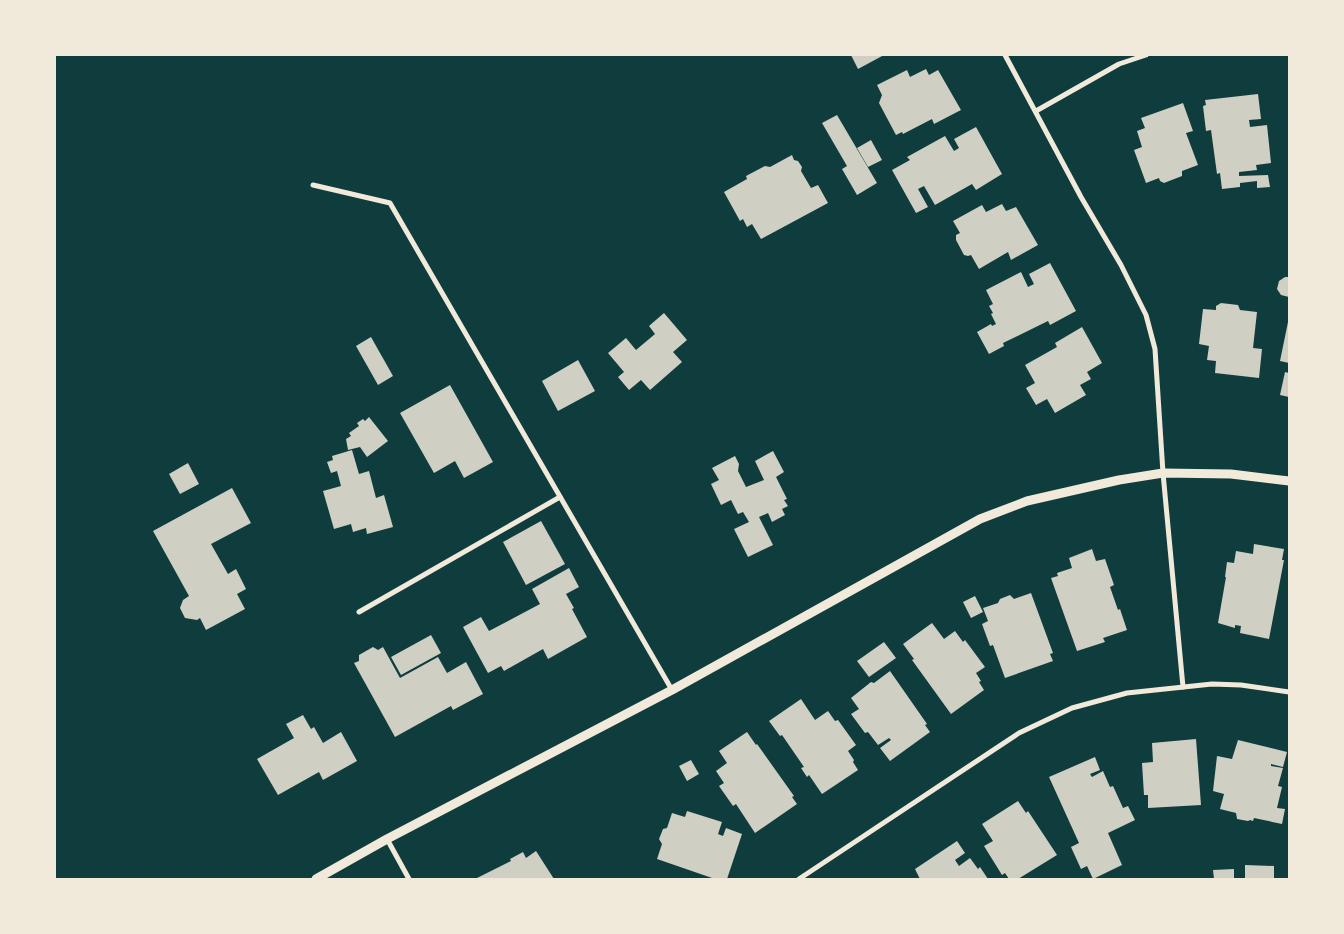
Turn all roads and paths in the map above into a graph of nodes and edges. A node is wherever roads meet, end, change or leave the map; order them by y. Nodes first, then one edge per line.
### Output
1 (1005, 55) edge
2 (1146, 55) edge
3 (1036, 111) junction
4 (313, 185) dead end
5 (1163, 473) junction
6 (1289, 481) edge
7 (560, 497) junction
8 (359, 612) dead end
9 (1183, 687) junction
10 (672, 690) junction
11 (1289, 692) edge
12 (387, 839) junction
13 (316, 879) edge
14 (409, 879) edge
15 (799, 879) edge

1 - 3 street
2 - 3 street
3 - 5 street
4 - 7 street
5 - 6 street
5 - 9 street
5 - 10 street
7 - 8 street
7 - 10 street
9 - 11 street
9 - 15 street
10 - 12 street
12 - 13 street
12 - 14 street

